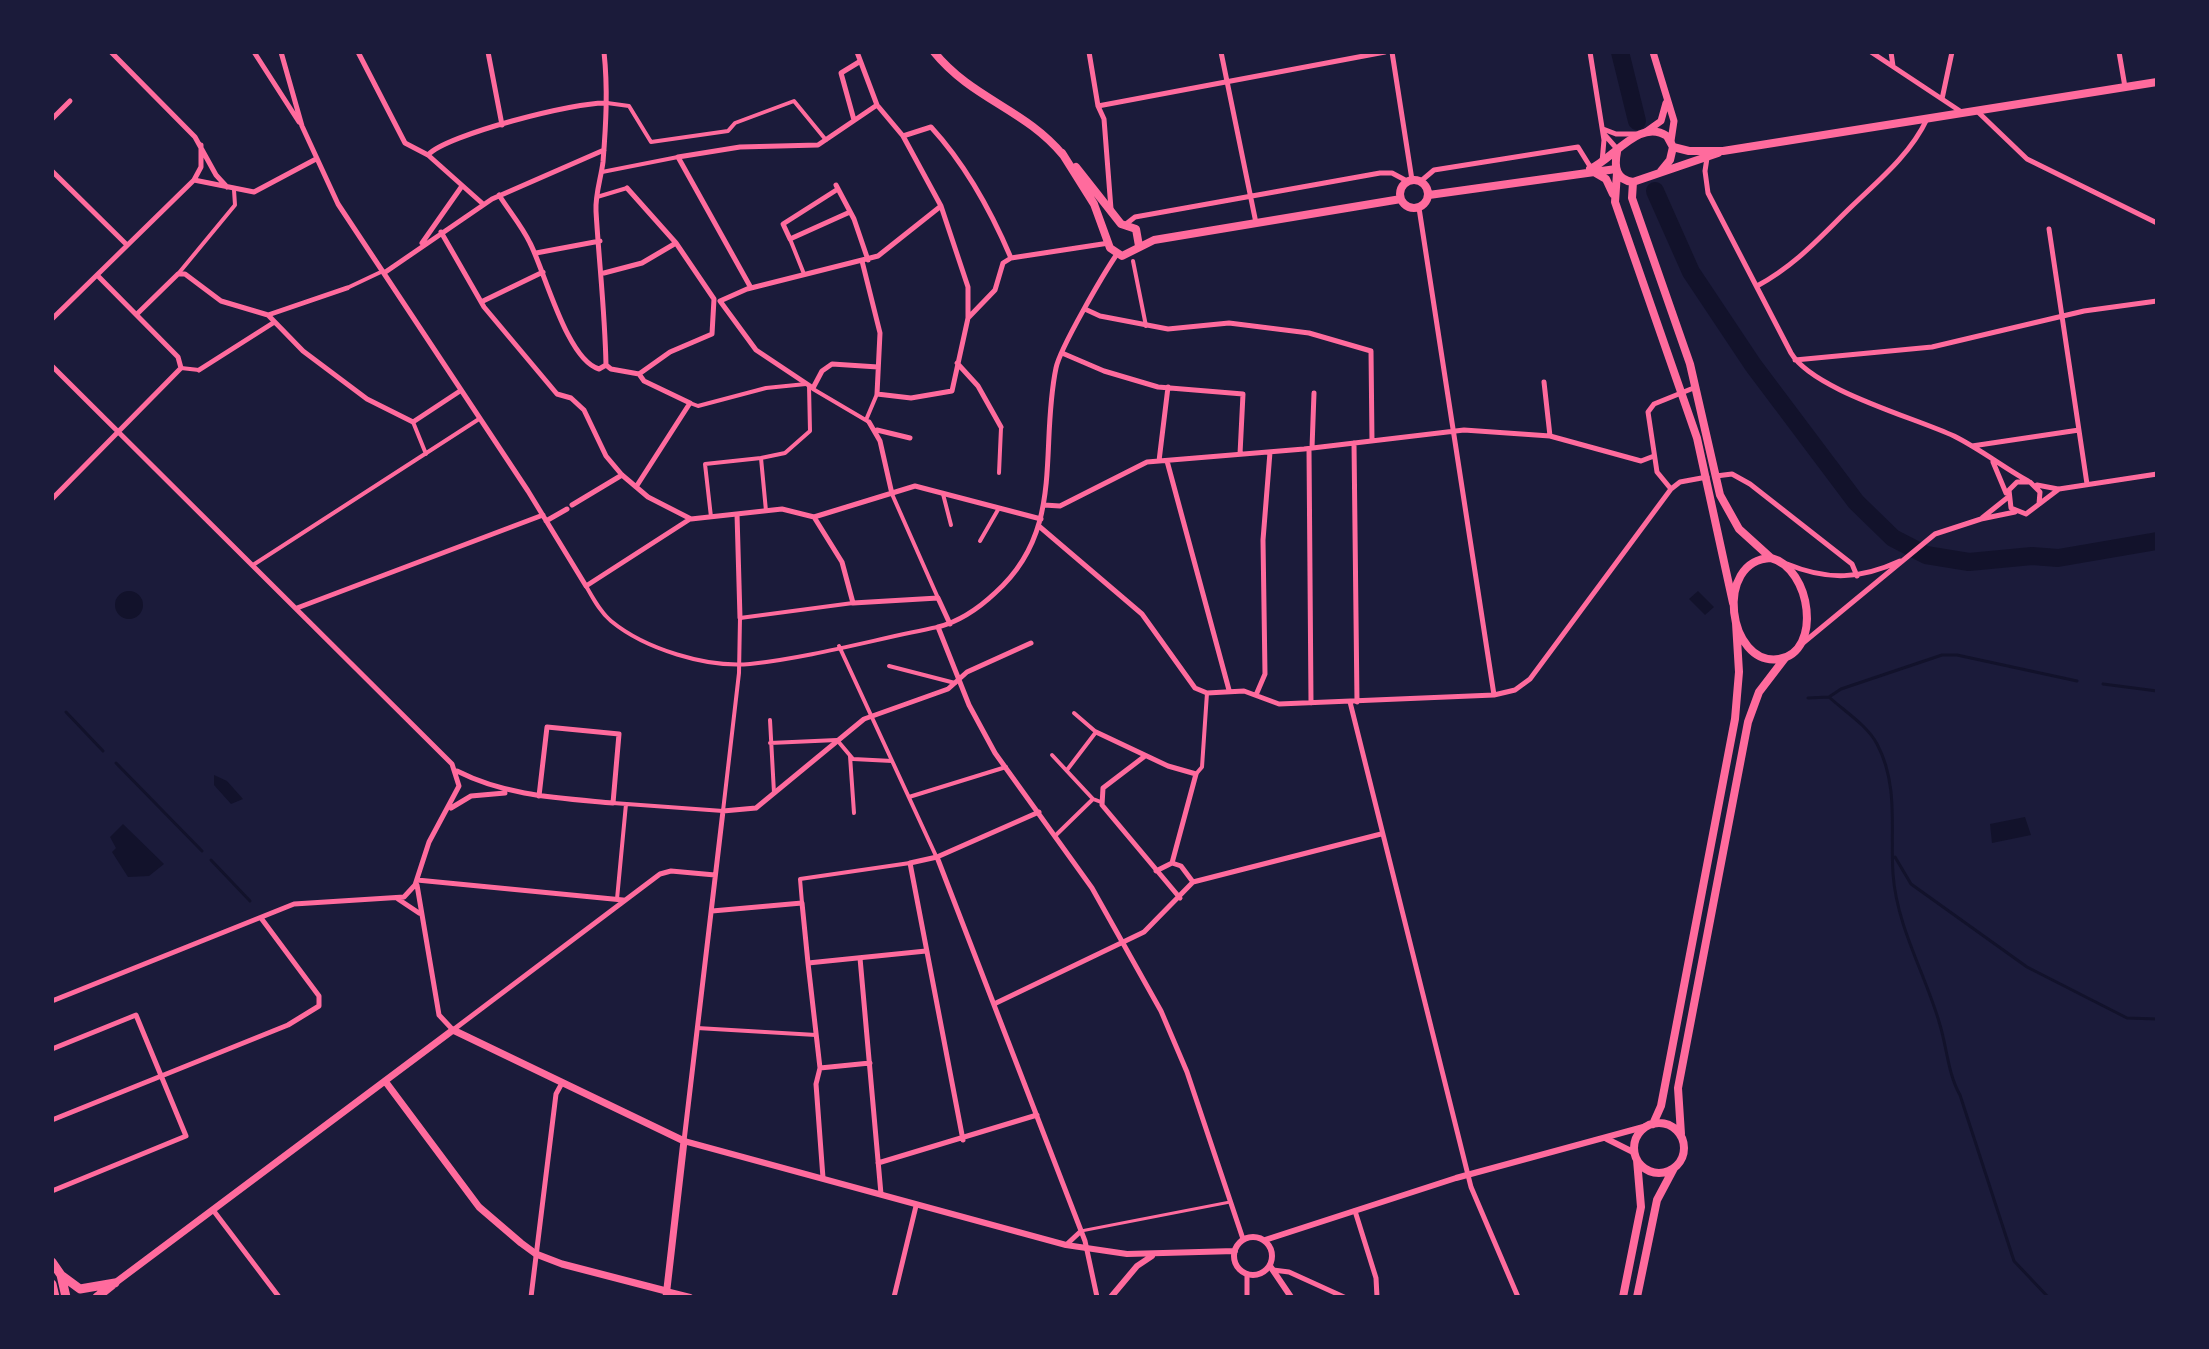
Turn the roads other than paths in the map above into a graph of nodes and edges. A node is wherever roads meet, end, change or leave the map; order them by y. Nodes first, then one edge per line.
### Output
1 (111, 52) edge
2 (267, 52) edge
3 (281, 52) edge
4 (358, 52) edge
5 (488, 52) edge
6 (604, 52) edge
7 (857, 52) edge
8 (934, 52) edge
9 (1089, 52) edge
10 (1221, 52) edge
11 (1385, 52) edge
12 (1392, 52) edge
13 (1590, 52) edge
14 (1653, 52) edge
15 (1871, 52) edge
16 (1891, 52) edge
17 (1952, 52) edge
18 (2119, 52) edge
19 (256, 54) edge
20 (859, 62) junction
21 (1893, 67) junction
22 (1227, 80) junction
23 (2157, 82) edge
24 (2125, 87) junction
25 (1942, 99) junction
26 (70, 101) dead end
27 (1666, 101) junction
28 (607, 103) junction
29 (877, 105) junction
30 (1098, 106) junction
31 (1977, 111) junction
32 (1963, 113) junction
33 (52, 119) edge
34 (1927, 119) junction
35 (854, 120) junction
36 (502, 125) junction
37 (302, 126) junction
38 (1602, 129) junction
39 (1643, 133) junction
40 (903, 136) junction
41 (826, 140) junction
42 (1672, 144) junction
43 (201, 145) junction
44 (604, 148) junction
45 (1618, 151) junction
46 (1723, 151) junction
47 (1062, 153) junction
48 (428, 155) junction
49 (678, 157) junction
50 (1707, 157) junction
51 (316, 159) junction
52 (1602, 163) junction
53 (1590, 170) junction
54 (52, 171) edge
55 (1617, 171) junction
56 (602, 172) junction
57 (1660, 172) junction
58 (194, 180) junction
59 (1413, 181) junction
60 (1633, 182) junction
61 (462, 185) junction
62 (627, 188) joint
63 (230, 189) junction
64 (1251, 194) junction
65 (499, 195) junction
66 (1429, 195) junction
67 (597, 197) junction
68 (1401, 199) junction
69 (1615, 202) junction
70 (483, 204) junction
71 (941, 206) junction
72 (1419, 208) junction
73 (1111, 210) junction
74 (850, 212) junction
75 (1256, 223) junction
76 (2157, 223) edge
77 (1123, 224) junction
78 (2049, 229) dead end
79 (441, 232) junction
80 (790, 239) junction
81 (600, 241) junction
82 (1108, 241) junction
83 (1139, 241) junction
84 (676, 243) junction
85 (127, 245) junction
86 (419, 247) junction
87 (536, 253) junction
88 (1117, 254) junction
89 (1011, 258) junction
90 (865, 260) junction
91 (1133, 261) dead end
92 (384, 272) junction
93 (543, 272) junction
94 (603, 273) junction
95 (178, 274) junction
96 (97, 275) junction
97 (805, 276) junction
98 (1757, 286) junction
99 (347, 288) joint
100 (751, 288) junction
101 (717, 301) junction
102 (2157, 301) edge
103 (481, 302) junction
104 (1087, 310) junction
105 (137, 314) junction
106 (268, 315) junction
107 (2062, 316) junction
108 (968, 318) junction
109 (52, 319) edge
110 (273, 323) junction
111 (1146, 326) junction
112 (1062, 353) junction
113 (1795, 360) junction
114 (957, 363) junction
115 (606, 365) junction
116 (52, 366) edge
117 (878, 367) junction
118 (181, 368) junction
119 (199, 370) joint
120 (639, 374) junction
121 (1544, 382) dead end
122 (809, 386) junction
123 (1697, 386) junction
124 (1168, 387) junction
125 (460, 391) junction
126 (1682, 391) junction
127 (1314, 393) dead end
128 (877, 394) junction
129 (692, 405) junction
130 (479, 419) junction
131 (868, 421) junction
132 (413, 422) junction
133 (1001, 427) joint
134 (877, 430) junction
135 (2079, 430) junction
136 (119, 432) junction
137 (1453, 432) junction
138 (1550, 436) junction
139 (910, 438) dead end
140 (1372, 441) junction
141 (1354, 443) junction
142 (1971, 446) junction
143 (1310, 449) junction
144 (1270, 452) junction
145 (426, 454) junction
146 (1240, 454) junction
147 (1654, 456) junction
148 (761, 458) junction
149 (1163, 461) junction
150 (1992, 461) junction
151 (999, 473) dead end
152 (2157, 474) edge
153 (622, 475) junction
154 (1711, 476) junction
155 (2030, 482) junction
156 (2087, 484) junction
157 (636, 487) junction
158 (1671, 489) junction
159 (2059, 489) junction
160 (943, 492) junction
161 (892, 494) junction
162 (2007, 497) junction
163 (52, 499) edge
164 (2039, 504) junction
165 (1044, 505) junction
166 (999, 508) junction
167 (766, 511) junction
168 (2015, 512) junction
169 (737, 514) junction
170 (711, 517) junction
171 (814, 517) junction
172 (545, 518) junction
173 (694, 518) junction
174 (1041, 519) junction
175 (1981, 519) junction
176 (951, 525) dead end
177 (1040, 527) junction
178 (980, 541) dead end
179 (1771, 558) junction
180 (1905, 559) junction
181 (1785, 564) junction
182 (253, 565) junction
183 (1857, 576) junction
184 (586, 586) junction
185 (938, 598) junction
186 (853, 603) junction
187 (1733, 603) junction
188 (297, 608) junction
189 (740, 618) junction
190 (1736, 623) junction
191 (950, 624) junction
192 (938, 627) junction
193 (1031, 643) dead end
194 (839, 646) junction
195 (1797, 648) junction
196 (1785, 658) junction
197 (740, 664) junction
198 (889, 666) dead end
199 (956, 681) junction
200 (1229, 690) junction
201 (1207, 693) junction
202 (1256, 695) junction
203 (1494, 695) junction
204 (1353, 702) junction
205 (1311, 703) junction
206 (1074, 713) dead end
207 (871, 715) junction
208 (770, 720) dead end
209 (1096, 732) junction
210 (837, 740) junction
211 (770, 743) junction
212 (1052, 755) dead end
213 (850, 756) junction
214 (1145, 756) junction
215 (892, 761) junction
216 (1006, 767) junction
217 (1067, 770) junction
218 (456, 771) junction
219 (1196, 774) junction
220 (510, 792) junction
221 (774, 793) junction
222 (539, 796) junction
223 (909, 797) junction
224 (1093, 799) junction
225 (1101, 802) junction
226 (613, 803) junction
227 (626, 804) junction
228 (448, 810) junction
229 (723, 811) junction
230 (1039, 812) junction
231 (854, 813) dead end
232 (1381, 834) junction
233 (1056, 835) junction
234 (937, 857) junction
235 (910, 863) junction
236 (1172, 863) junction
237 (1156, 871) junction
238 (715, 875) junction
239 (417, 880) junction
240 (1193, 882) junction
241 (1180, 898) junction
242 (398, 899) junction
243 (621, 900) junction
244 (802, 903) junction
245 (711, 911) junction
246 (420, 913) junction
247 (261, 918) junction
248 (1125, 944) junction
249 (926, 951) junction
250 (860, 958) junction
251 (808, 963) junction
252 (52, 1001) edge
253 (994, 1004) junction
254 (697, 1028) junction
255 (453, 1030) junction
256 (816, 1035) junction
257 (52, 1049) edge
258 (870, 1063) junction
259 (820, 1068) junction
260 (162, 1076) junction
261 (385, 1081) junction
262 (562, 1083) junction
263 (1037, 1115) junction
264 (52, 1120) edge
265 (1650, 1125) junction
266 (1681, 1134) junction
267 (1603, 1138) junction
268 (963, 1140) junction
269 (684, 1141) junction
270 (1636, 1156) junction
271 (878, 1163) junction
272 (1674, 1168) junction
273 (1468, 1174) junction
274 (823, 1178) junction
275 (52, 1191) edge
276 (881, 1194) junction
277 (1230, 1202) junction
278 (916, 1206) junction
279 (213, 1210) junction
280 (1355, 1211) junction
281 (1080, 1231) junction
282 (1243, 1239) junction
283 (1265, 1240) junction
284 (1066, 1245) junction
285 (1087, 1248) junction
286 (1235, 1251) junction
287 (536, 1254) junction
288 (1159, 1254) junction
289 (52, 1262) edge
290 (1272, 1268) junction
291 (1247, 1274) junction
292 (61, 1275) junction
293 (115, 1283) junction
294 (52, 1284) edge
295 (666, 1294) edge
296 (277, 1296) edge
297 (55, 1297) edge
298 (66, 1297) edge
299 (97, 1297) edge
300 (531, 1297) edge
301 (690, 1297) edge
302 (894, 1297) edge
303 (1098, 1297) edge
304 (1111, 1297) edge
305 (1247, 1297) edge
306 (1291, 1297) edge
307 (1344, 1297) edge
308 (1377, 1297) edge
309 (1518, 1297) edge
310 (1623, 1297) edge
311 (1637, 1297) edge

1 - 43 street
2 - 19 street
3 - 37 street
4 - 48 street
5 - 36 street
6 - 28 street
7 - 20 street
8 - 47 main road
9 - 30 street
10 - 22 street
11 - 22 street
12 - 59 street
13 - 38 street
14 - 27 main road
15 - 21 street
16 - 21 street
17 - 25 street
18 - 24 street
19 - 37 street
20 - 29 street
20 - 35 street
21 - 25 street
22 - 30 street
22 - 64 street
23 - 24 main road
24 - 31 main road
25 - 32 street
26 - 33 street
27 - 39 main road
27 - 42 main road
28 - 36 street
28 - 41 street
28 - 44 street
29 - 35 street
29 - 40 street
30 - 73 street
31 - 32 main road
31 - 76 street
32 - 34 main road
34 - 46 main road
34 - 98 street
35 - 41 street
36 - 48 street
37 - 51 street
38 - 39 street
38 - 45 street
38 - 52 street
39 - 42 main road
39 - 45 main road
40 - 71 street
40 - 89 street
41 - 49 street
42 - 46 main road
42 - 57 main road
43 - 58 street
43 - 63 street
44 - 56 street
44 - 65 street
45 - 52 main road
45 - 55 main road
46 - 50 main road
47 - 73 main road
47 - 82 main road
48 - 61 street
49 - 56 street
49 - 100 street
50 - 57 main road
50 - 98 street
51 - 63 street
51 - 92 street
52 - 53 main road
53 - 55 main road
53 - 59 street
53 - 66 main road
53 - 69 main road
54 - 85 street
55 - 60 main road
55 - 69 main road
56 - 67 street
57 - 60 main road
58 - 63 street
58 - 85 street
59 - 64 street
59 - 66 main road
59 - 68 main road
60 - 123 main road
61 - 70 street
61 - 86 street
62 - 67 street
62 - 84 street
63 - 95 street
64 - 75 street
64 - 77 street
65 - 70 street
65 - 87 street
66 - 72 main road
67 - 81 street
68 - 72 main road
68 - 75 main road
69 - 126 main road
70 - 79 street
71 - 90 street
71 - 108 street
72 - 137 street
73 - 77 main road
74 - 80 street
74 - 80 street
74 - 90 street
75 - 83 main road
77 - 82 main road
77 - 83 main road
78 - 107 street
79 - 86 street
79 - 103 street
80 - 97 street
81 - 87 street
81 - 94 street
82 - 88 main road
82 - 89 street
83 - 88 main road
84 - 94 street
84 - 101 street
85 - 96 street
86 - 92 street
87 - 93 street
88 - 104 street
89 - 108 street
90 - 97 street
90 - 117 street
91 - 111 street
92 - 99 street
92 - 125 street
93 - 103 street
93 - 115 street
94 - 115 street
95 - 105 street
95 - 106 street
96 - 105 street
96 - 109 street
97 - 100 street
98 - 113 street
99 - 106 street
100 - 101 street
101 - 120 street
101 - 122 street
102 - 107 street
103 - 153 street
104 - 111 street
104 - 112 street
105 - 118 street
106 - 110 street
107 - 113 street
107 - 135 street
108 - 114 street
110 - 119 street
110 - 132 street
111 - 140 street
112 - 124 street
112 - 165 street
113 - 142 street
114 - 128 street
114 - 133 street
115 - 120 street
116 - 136 street
117 - 122 street
117 - 128 street
118 - 119 street
118 - 136 street
120 - 129 street
121 - 138 street
122 - 129 street
122 - 131 street
122 - 148 street
123 - 126 street
123 - 154 main road
124 - 146 street
124 - 149 street
125 - 130 street
125 - 132 street
126 - 147 street
126 - 154 main road
127 - 143 street
128 - 131 street
129 - 157 street
130 - 145 street
130 - 172 street
131 - 134 street
132 - 145 street
133 - 151 street
134 - 139 street
134 - 161 street
135 - 142 street
135 - 156 street
136 - 163 street
136 - 182 street
137 - 138 street
137 - 140 street
137 - 203 street
138 - 147 street
140 - 141 street
141 - 143 street
141 - 204 street
142 - 150 street
143 - 144 street
143 - 205 street
144 - 146 street
144 - 202 street
145 - 182 street
146 - 149 street
147 - 158 street
148 - 167 street
148 - 170 street
149 - 165 street
149 - 200 street
150 - 155 street
150 - 162 street
152 - 156 street
153 - 157 street
153 - 172 street
154 - 158 street
154 - 179 main road
154 - 183 street
154 - 187 main road
155 - 159 street
155 - 162 street
155 - 164 street
156 - 159 street
157 - 173 street
158 - 203 street
159 - 164 street
160 - 161 street
160 - 166 street
160 - 176 street
161 - 171 street
161 - 185 street
162 - 168 street
162 - 175 street
164 - 168 street
165 - 174 street
166 - 174 street
166 - 178 street
167 - 169 street
167 - 171 street
168 - 175 street
169 - 170 street
169 - 189 street
170 - 173 street
171 - 186 street
172 - 184 street
172 - 188 street
173 - 184 street
174 - 177 street
175 - 180 street
177 - 191 street
177 - 201 street
179 - 181 main road
179 - 187 main road
180 - 183 street
180 - 195 street
181 - 183 street
181 - 195 main road
182 - 188 street
184 - 197 street
185 - 186 street
185 - 191 street
186 - 189 street
187 - 190 main road
188 - 218 street
189 - 197 street
190 - 196 main road
190 - 265 main road
191 - 192 street
192 - 194 street
192 - 199 street
193 - 199 street
194 - 197 street
194 - 207 street
195 - 196 main road
196 - 266 main road
197 - 229 street
198 - 199 street
199 - 207 street
199 - 216 street
200 - 201 street
200 - 202 street
201 - 219 street
202 - 205 street
203 - 204 street
204 - 205 street
204 - 232 street
206 - 209 street
207 - 210 street
207 - 215 street
208 - 211 street
209 - 214 street
209 - 217 street
210 - 211 street
210 - 213 street
210 - 221 street
211 - 221 street
212 - 217 street
213 - 215 street
213 - 231 street
214 - 219 street
214 - 225 street
215 - 223 street
216 - 223 street
216 - 230 street
217 - 224 street
218 - 220 street
218 - 228 street
219 - 236 street
220 - 222 street
220 - 228 street
221 - 229 street
222 - 226 street
222 - 226 street
223 - 234 street
224 - 225 street
224 - 233 street
225 - 237 street
226 - 227 street
227 - 229 street
227 - 243 street
228 - 239 street
229 - 238 street
230 - 233 street
230 - 234 street
232 - 240 street
232 - 273 street
233 - 248 street
234 - 235 street
234 - 253 street
235 - 244 street
235 - 249 street
236 - 237 street
236 - 240 street
237 - 241 street
238 - 243 street
238 - 245 street
239 - 242 street
239 - 243 street
239 - 246 street
240 - 241 street
241 - 248 street
242 - 246 street
242 - 247 street
243 - 255 street
244 - 245 street
244 - 251 street
245 - 254 street
246 - 255 street
247 - 252 street
247 - 260 street
248 - 253 street
248 - 277 street
249 - 250 street
249 - 268 street
250 - 251 street
250 - 258 street
251 - 256 street
253 - 263 street
254 - 256 street
254 - 269 street
255 - 261 main road
255 - 262 main road
256 - 259 street
257 - 260 street
258 - 259 street
258 - 271 street
259 - 274 street
260 - 264 street
260 - 275 street
261 - 279 main road
261 - 287 main road
262 - 269 main road
262 - 287 street
263 - 268 street
263 - 281 street
265 - 266 main road
265 - 267 street
265 - 270 main road
266 - 272 main road
267 - 270 street
267 - 273 street
268 - 271 street
269 - 274 street
269 - 295 main road
270 - 272 main road
270 - 310 main road
271 - 276 street
272 - 311 main road
273 - 280 street
273 - 309 street
274 - 276 street
276 - 278 street
277 - 281 lane
277 - 282 street
278 - 284 street
278 - 302 street
279 - 293 main road
279 - 296 street
280 - 283 street
280 - 308 street
281 - 284 street
281 - 285 street
282 - 283 street
282 - 286 street
283 - 290 street
284 - 285 street
285 - 288 street
285 - 303 street
286 - 288 street
286 - 291 street
287 - 295 main road
287 - 300 street
288 - 304 street
289 - 292 highway
290 - 291 street
290 - 306 street
290 - 307 street
291 - 305 street
292 - 293 highway
292 - 298 highway
293 - 299 highway
294 - 297 highway
295 - 301 street

